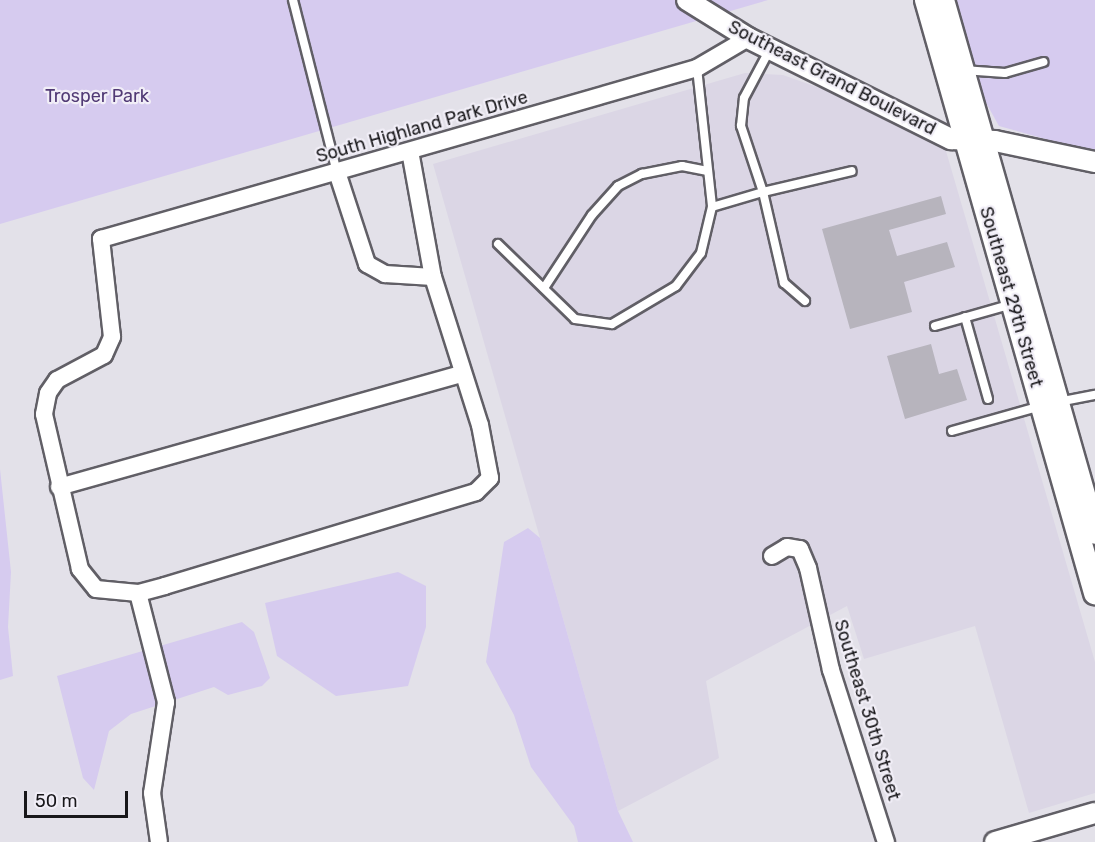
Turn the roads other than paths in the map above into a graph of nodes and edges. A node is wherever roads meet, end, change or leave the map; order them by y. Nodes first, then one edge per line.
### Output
1 (293, 0) edge
2 (687, 0) edge
3 (926, 0) edge
4 (943, 0) edge
5 (748, 38) junction
6 (770, 49) junction
7 (1043, 62) dead end
8 (697, 68) junction
9 (963, 70) junction
10 (974, 140) junction
11 (410, 151) junction
12 (1095, 162) edge
13 (708, 171) junction
14 (852, 171) dead end
15 (337, 172) junction
16 (763, 192) junction
17 (712, 207) junction
18 (498, 244) dead end
19 (433, 277) junction
20 (544, 288) junction
21 (805, 301) dead end
22 (1013, 304) junction
23 (965, 317) junction
24 (935, 326) dead end
25 (460, 374) junction
26 (1095, 395) edge
27 (988, 399) dead end
28 (1049, 404) junction
29 (952, 431) dead end
30 (59, 487) junction
31 (1094, 527) edge
32 (772, 556) dead end
33 (138, 593) junction
34 (1095, 593) edge
35 (1095, 813) edge
36 (159, 842) edge
37 (886, 842) edge
38 (995, 842) edge

1 - 15 lane
2 - 5 street, Southeast Grand Boulevard
3 - 10 main road, Southeast 29th Street
4 - 9 main road, Southeast 29th Street
5 - 6 street, Southeast Grand Boulevard
5 - 8 street, South Highland Park Drive
6 - 10 street, Southeast Grand Boulevard
6 - 16 lane
7 - 9 lane
8 - 11 street, South Highland Park Drive
8 - 13 lane
9 - 10 main road, Southeast 29th Street
10 - 12 street, Southeast Grand Boulevard
10 - 22 main road, Southeast 29th Street
10 - 28 main road, Southeast 29th Street
11 - 15 street, South Highland Park Drive
11 - 19 street
13 - 17 lane
13 - 20 lane
14 - 16 lane
15 - 19 street
15 - 30 street, South Highland Park Drive
16 - 17 lane
16 - 21 lane
17 - 20 lane
18 - 20 lane
19 - 25 street
22 - 23 lane
22 - 28 main road, Southeast 29th Street
23 - 24 lane
23 - 27 lane
25 - 30 street
25 - 33 street
26 - 28 lane
28 - 29 lane
28 - 31 main road, Southeast 29th Street
28 - 34 main road, Southeast 29th Street
30 - 33 street
32 - 37 street, Southeast 30th Street
33 - 36 street
35 - 38 street

